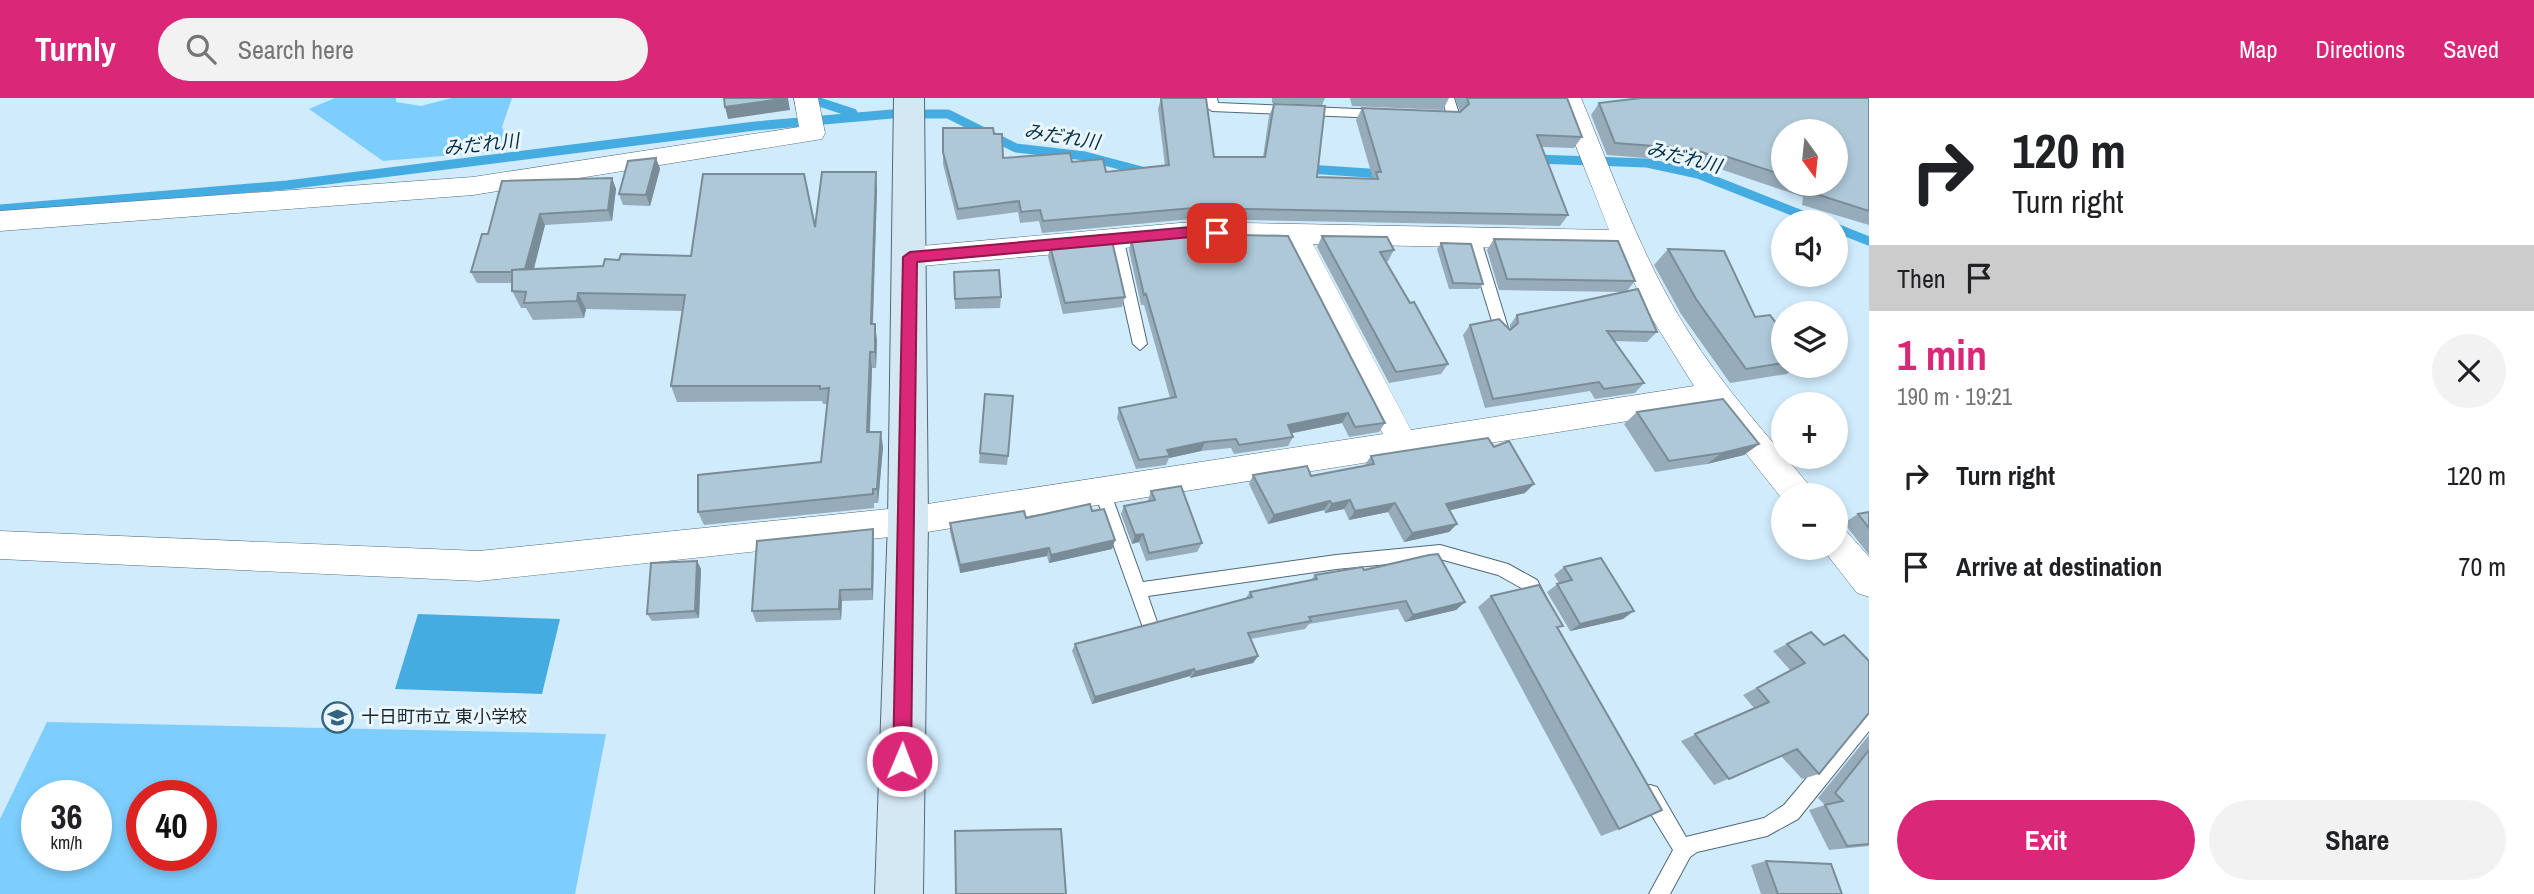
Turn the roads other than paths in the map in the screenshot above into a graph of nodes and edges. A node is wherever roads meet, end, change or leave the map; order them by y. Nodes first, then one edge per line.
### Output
1 (806, 98) edge
2 (909, 98) edge
3 (1211, 98) edge
4 (1448, 98) edge
5 (1569, 98) edge
6 (1400, 115) edge
7 (1427, 116) edge
8 (0, 221) edge
9 (1294, 234) junction
10 (1473, 237) junction
11 (1628, 240) junction
12 (1117, 241) junction
13 (910, 257) junction
14 (1502, 331) edge
15 (1140, 344) dead end
16 (1716, 395) junction
17 (1403, 444) junction
18 (1788, 483) edge
19 (1102, 491) junction
20 (908, 521) junction
21 (0, 545) edge
22 (1848, 557) edge
23 (1869, 582) edge
24 (1137, 590) junction
25 (1551, 621) edge
26 (1149, 622) edge
27 (1869, 717) edge
28 (1641, 778) edge
29 (1683, 850) junction
30 (899, 894) edge
31 (1659, 894) edge

1 - 8 street
2 - 13 street
3 - 6 lane
4 - 7 lane
5 - 11 street
9 - 10 street
9 - 12 street
9 - 17 street
10 - 11 street
10 - 14 lane
11 - 16 street
12 - 13 street
12 - 15 lane
13 - 20 street
16 - 17 street
16 - 18 street
17 - 19 street
19 - 20 street
19 - 24 lane
20 - 21 street
20 - 30 street
22 - 23 street
24 - 25 lane
24 - 26 lane
27 - 29 lane
28 - 29 lane
29 - 31 lane

